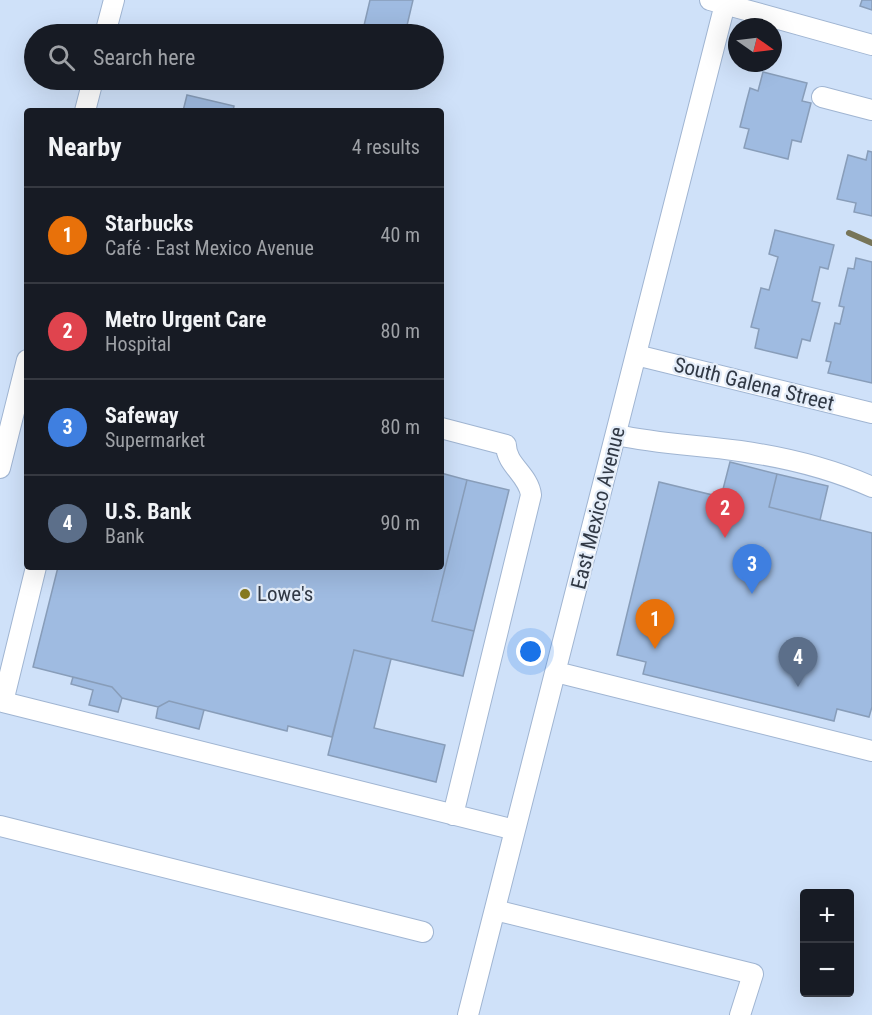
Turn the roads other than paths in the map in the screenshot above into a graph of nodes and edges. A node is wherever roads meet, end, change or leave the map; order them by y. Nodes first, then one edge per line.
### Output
1 (114, 0) edge
2 (720, 2) edge
3 (108, 24) edge
4 (872, 45) edge
5 (90, 90) edge
6 (822, 97) dead end
7 (86, 108) edge
8 (872, 110) edge
9 (636, 355) junction
10 (24, 372) edge
11 (872, 413) edge
12 (444, 429) edge
13 (617, 435) junction
14 (0, 466) edge
15 (872, 487) edge
16 (35, 570) edge
17 (556, 672) junction
18 (872, 751) edge
19 (453, 815) junction
20 (0, 826) edge
21 (515, 830) junction
22 (495, 910) junction
23 (423, 932) dead end
24 (468, 1015) edge
25 (740, 1015) edge

1 - 3 street
2 - 4 street
2 - 9 street, East Mexico Avenue
5 - 7 street
6 - 8 street
9 - 11 street, South Galena Street
9 - 13 street, East Mexico Avenue
10 - 14 street
12 - 19 street
13 - 15 street
13 - 17 street, East Mexico Avenue
16 - 19 street
17 - 18 street
17 - 21 street, East Mexico Avenue
19 - 21 street
20 - 23 street
21 - 22 street, East Mexico Avenue
22 - 24 street, East Mexico Avenue
22 - 25 street

